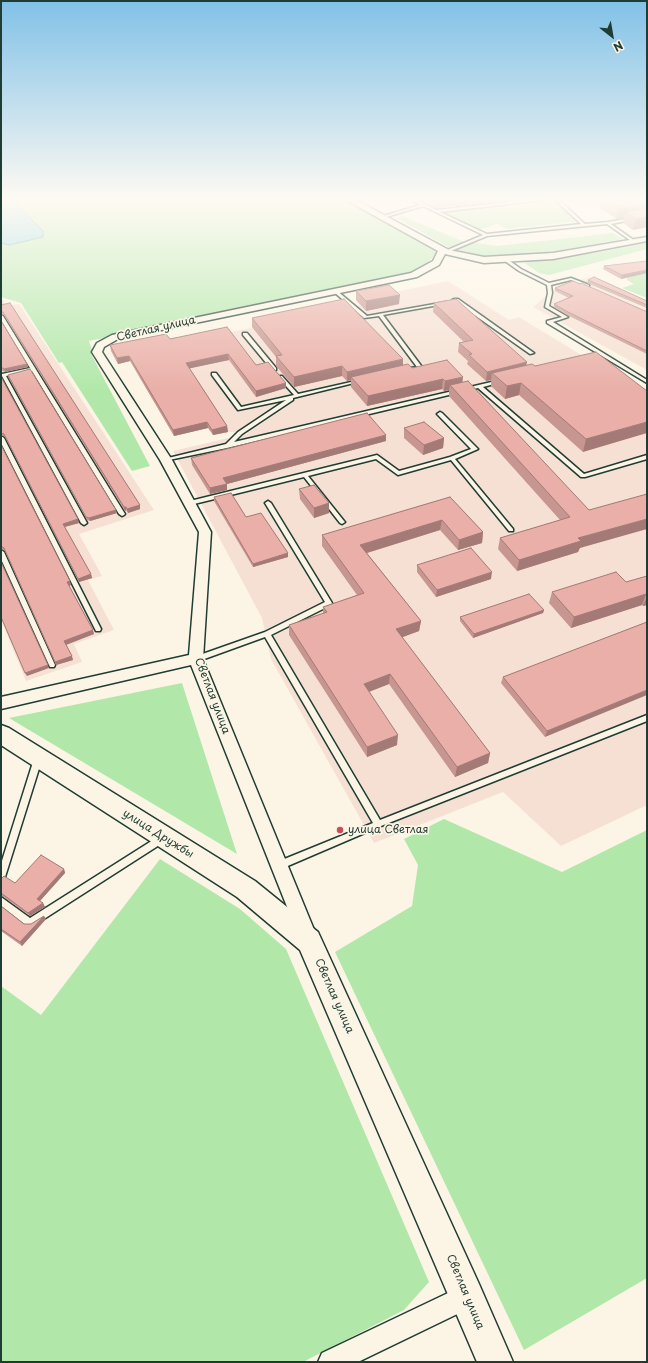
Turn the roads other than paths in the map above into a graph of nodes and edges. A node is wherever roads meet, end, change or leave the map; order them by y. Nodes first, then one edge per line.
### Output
1 (435, 264) edge
2 (511, 264) edge
3 (549, 284) junction
4 (592, 288) edge
5 (335, 291) junction
6 (380, 314) junction
7 (1, 316) edge
8 (244, 334) dead end
9 (532, 353) dead end
10 (33, 368) junction
11 (404, 371) edge
12 (2, 373) edge
13 (214, 374) dead end
14 (510, 378) edge
15 (366, 380) edge
16 (647, 382) edge
17 (480, 386) junction
18 (297, 396) junction
19 (440, 414) dead end
20 (1, 438) edge
21 (227, 446) junction
22 (647, 457) edge
23 (452, 458) junction
24 (166, 460) junction
25 (306, 475) junction
26 (190, 504) junction
27 (268, 504) dead end
28 (122, 514) dead end
29 (342, 522) dead end
30 (84, 523) dead end
31 (511, 530) dead end
32 (1, 552) edge
33 (98, 629) dead end
34 (267, 634) junction
35 (196, 659) junction
36 (52, 665) dead end
37 (1, 703) edge
38 (647, 718) edge
39 (1, 734) edge
40 (38, 758) junction
41 (378, 824) junction
42 (164, 837) junction
43 (280, 865) junction
44 (1, 877) edge
45 (1, 901) edge
46 (309, 941) junction
47 (467, 1296) junction
48 (331, 1362) edge
49 (495, 1362) edge

1 - 5 street, Светлая улица
2 - 3 lane
3 - 4 lane
3 - 16 lane
5 - 6 lane
5 - 24 street, Светлая улица
6 - 9 lane
6 - 11 lane
7 - 10 lane
8 - 18 lane
10 - 12 lane
10 - 28 lane
12 - 30 lane
13 - 18 lane
14 - 17 lane
15 - 18 lane
17 - 21 lane
17 - 22 lane
18 - 21 lane
19 - 23 lane
20 - 33 lane
21 - 24 lane
23 - 25 lane
23 - 31 lane
24 - 26 street, Светлая улица
25 - 26 lane
25 - 29 lane
26 - 35 street, Светлая улица
27 - 34 lane
32 - 36 lane
34 - 35 lane
34 - 41 lane
35 - 37 street
35 - 43 street, Светлая улица
38 - 41 lane
39 - 40 street, улица Дружбы
40 - 42 street, улица Дружбы
40 - 44 lane
41 - 43 lane
42 - 45 lane
42 - 46 street, улица Дружбы
43 - 46 street, Светлая улица
46 - 47 street, Светлая улица
47 - 48 street
47 - 49 street, Светлая улица

